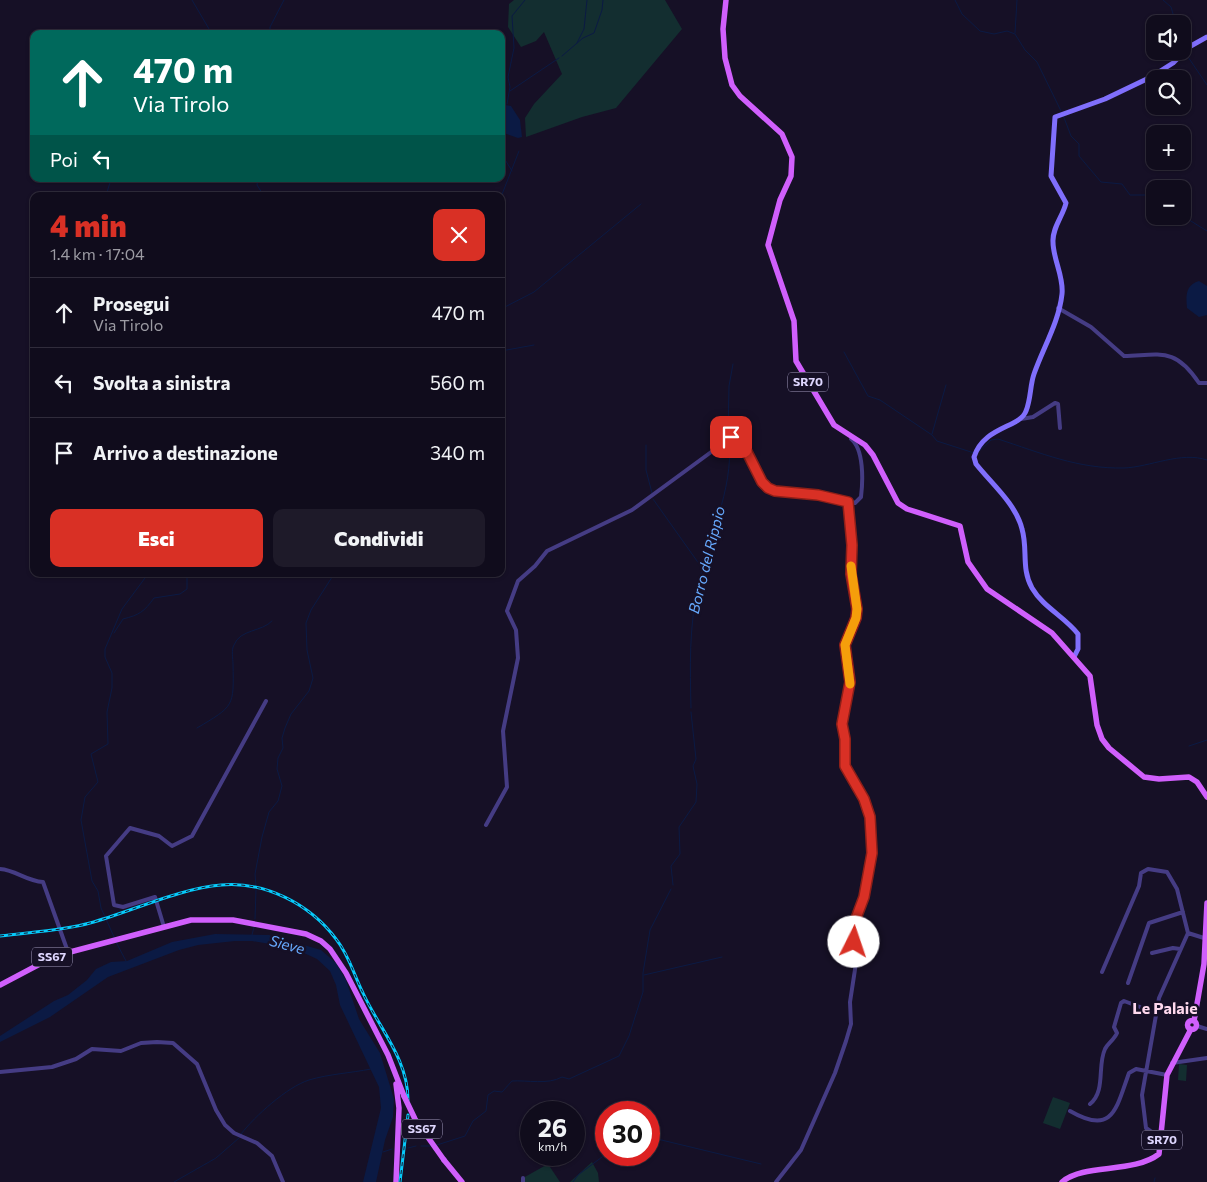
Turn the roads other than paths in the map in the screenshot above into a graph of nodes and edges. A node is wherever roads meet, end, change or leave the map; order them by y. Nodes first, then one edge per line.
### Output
1 (726, 0) edge
2 (1207, 37) edge
3 (1058, 308) junction
4 (1207, 383) edge
5 (1018, 420) junction
6 (1060, 428) dead end
7 (852, 436) junction
8 (848, 502) junction
9 (1074, 656) junction
10 (266, 701) dead end
11 (1207, 797) edge
12 (486, 825) dead end
13 (0, 869) edge
14 (1207, 903) edge
15 (1183, 912) junction
16 (164, 927) junction
17 (1188, 933) junction
18 (1204, 938) junction
19 (1180, 949) junction
20 (68, 952) junction
21 (1152, 953) dead end
22 (1206, 964) edge
23 (1102, 972) dead end
24 (1128, 983) dead end
25 (0, 985) edge
26 (1156, 1013) junction
27 (1194, 1025) junction
28 (1207, 1030) edge
29 (388, 1055) junction
30 (1207, 1058) edge
31 (1172, 1063) junction
32 (1146, 1071) junction
33 (0, 1072) edge
34 (1167, 1075) junction
35 (1090, 1104) dead end
36 (1070, 1111) dead end
37 (1145, 1147) dead end
38 (282, 1182) edge
39 (396, 1182) edge
40 (462, 1182) edge
41 (776, 1182) edge
42 (1062, 1182) edge

1 - 7 main road, SR70
2 - 3 main road
3 - 4 street
3 - 5 main road
5 - 6 street
5 - 9 main road
7 - 8 street
7 - 9 main road, SR70
8 - 12 street
8 - 41 street
9 - 11 main road, SR70
10 - 16 street
13 - 20 street
14 - 18 main road, SR70
15 - 17 street
15 - 23 street
15 - 24 street
16 - 20 main road, SS67
16 - 29 main road, SS67
17 - 18 street
17 - 19 street
18 - 22 main road, SR70
19 - 21 street
19 - 26 street
20 - 25 main road, SS67
22 - 27 main road, SR70
26 - 32 street
26 - 35 street
27 - 28 street
27 - 31 main road, SR70
29 - 39 main road
29 - 40 main road, SS67, bridge
30 - 31 street
31 - 34 main road, SR70
32 - 34 street
32 - 36 street
32 - 37 street
33 - 38 street
34 - 42 main road, SR70

